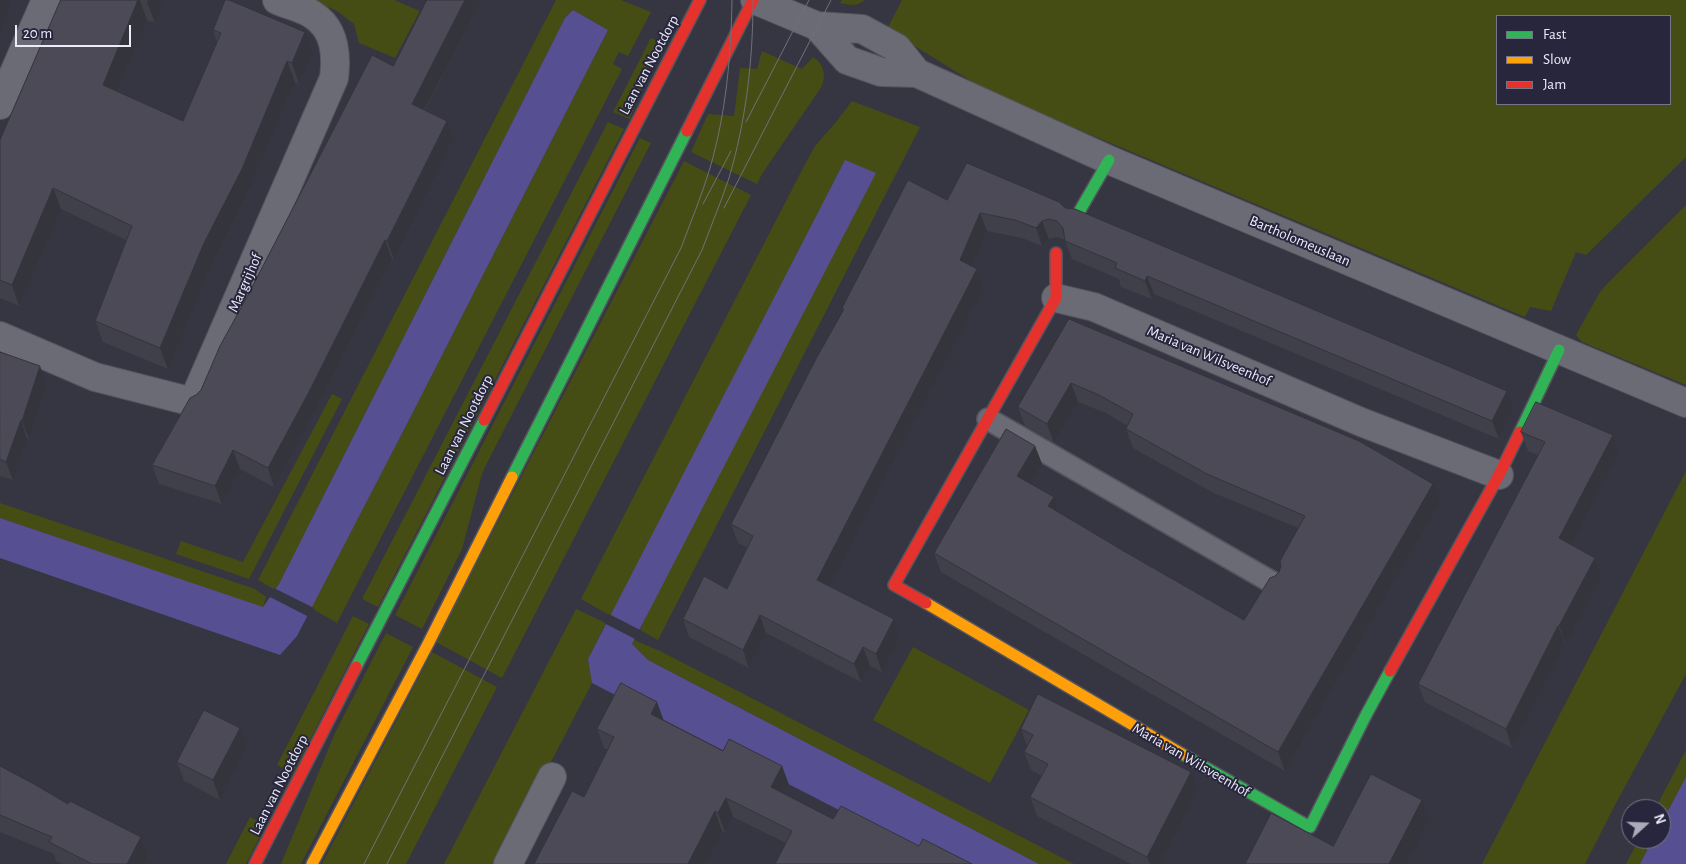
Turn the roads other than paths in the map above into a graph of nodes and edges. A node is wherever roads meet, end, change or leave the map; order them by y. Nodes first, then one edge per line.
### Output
1 (46, 0) edge
2 (277, 0) edge
3 (700, 0) edge
4 (754, 0) edge
5 (0, 105) edge
6 (1108, 160) junction
7 (1079, 212) edge
8 (1056, 253) dead end
9 (1056, 298) junction
10 (0, 336) edge
11 (1558, 350) junction
12 (1686, 403) edge
13 (988, 418) junction
14 (1499, 475) junction
15 (1274, 584) edge
16 (552, 777) dead end
17 (255, 864) edge
18 (312, 864) edge
19 (508, 864) edge

1 - 5 street
2 - 10 street, Margrijhof
3 - 17 street, Laan van Nootdorp
4 - 6 street, Bartholomeuslaan
4 - 18 street
6 - 7 street
6 - 11 street, Bartholomeuslaan
8 - 9 street, Maria van Wilsveenhof
9 - 13 street, Maria van Wilsveenhof
9 - 14 street, Maria van Wilsveenhof
11 - 12 street, Bartholomeuslaan
11 - 14 street, Maria van Wilsveenhof
13 - 14 street, Maria van Wilsveenhof
13 - 15 lane
16 - 19 street

